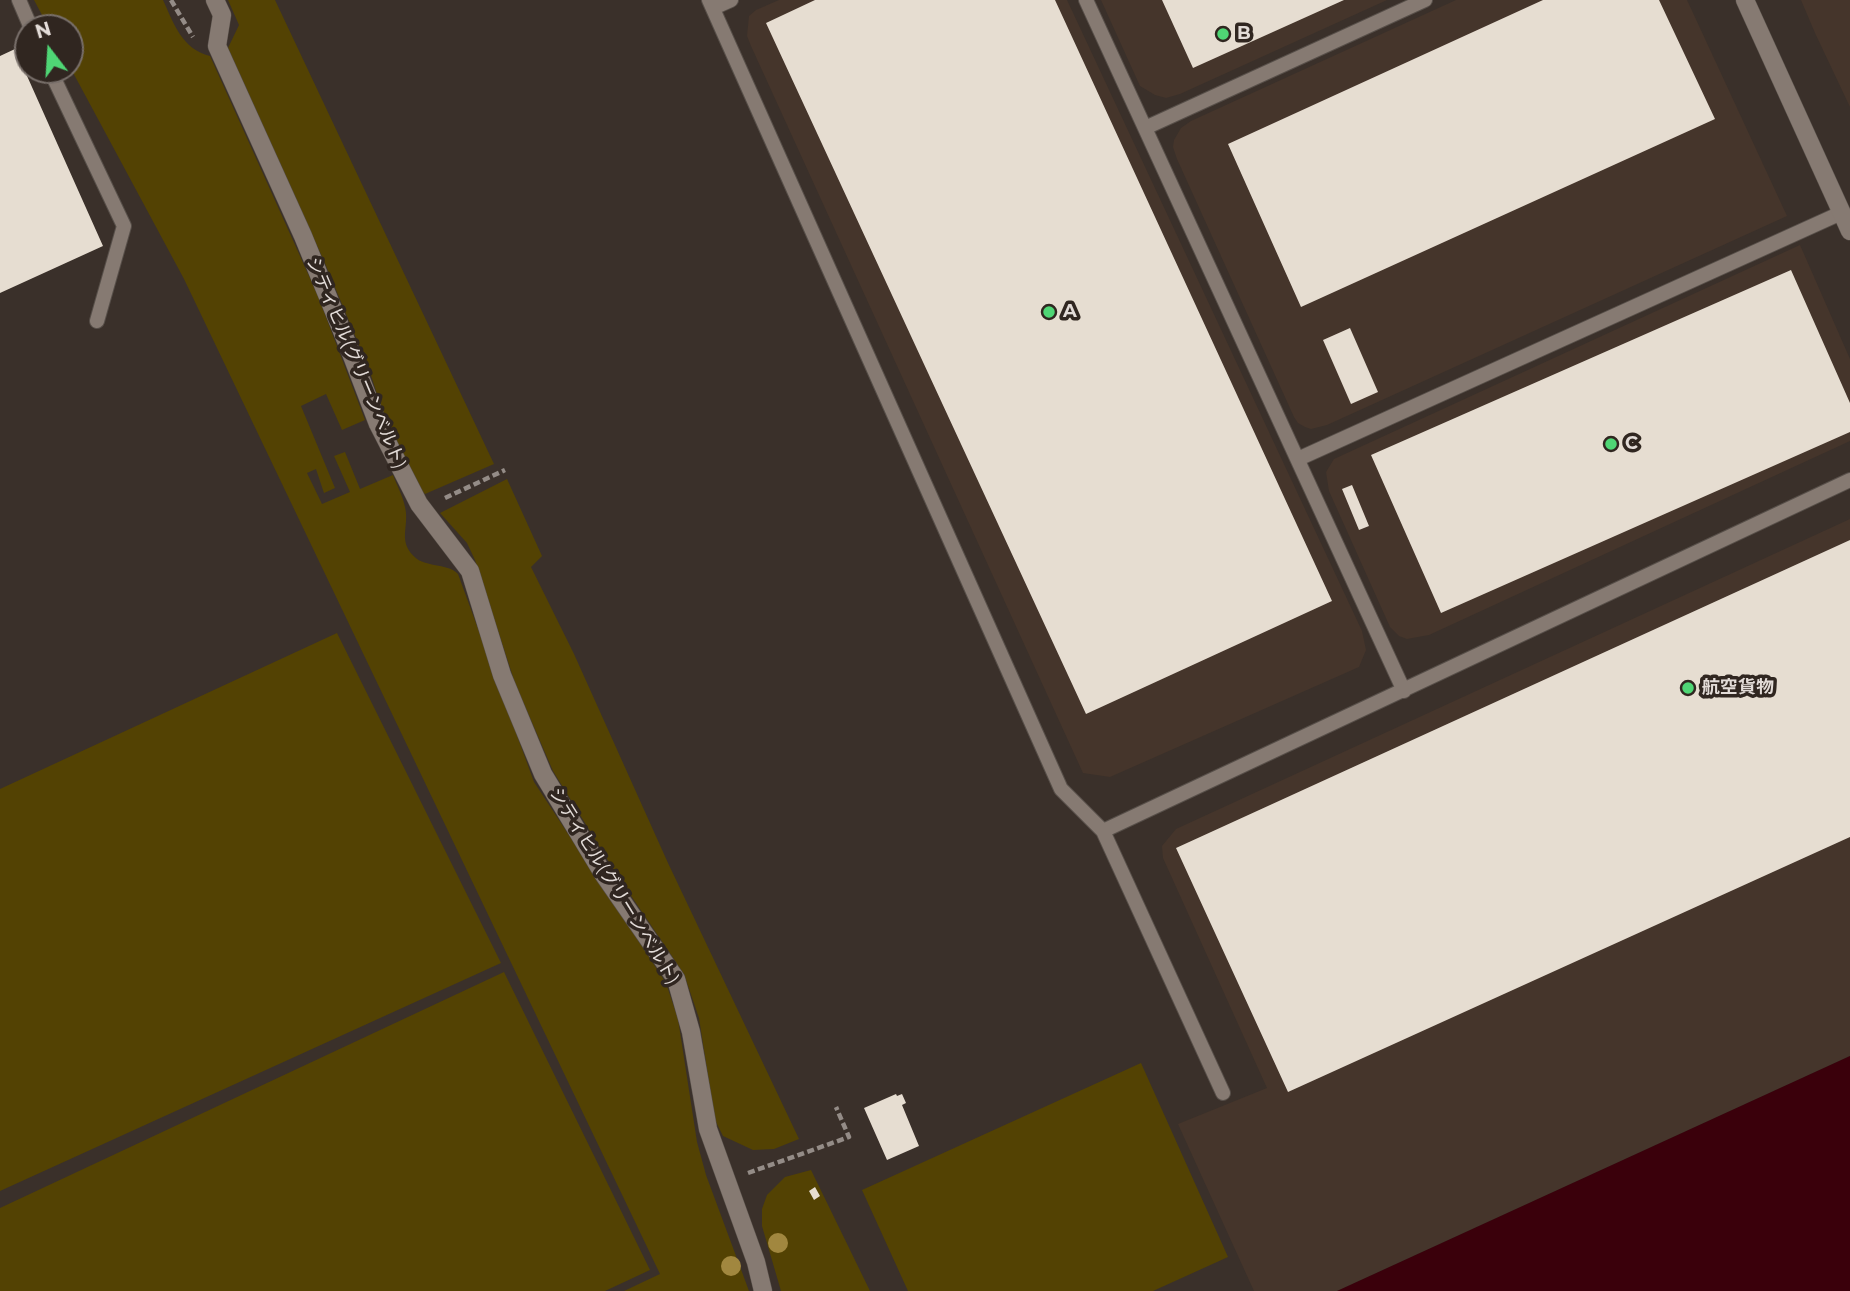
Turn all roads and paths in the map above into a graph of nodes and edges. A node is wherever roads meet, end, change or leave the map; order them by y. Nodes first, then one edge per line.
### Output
1 (171, 0) edge
2 (215, 0) edge
3 (731, 0) edge
4 (1086, 0) edge
5 (1425, 0) edge
6 (1745, 0) edge
7 (711, 4) edge
8 (177, 13) dead end
9 (57, 84) edge
10 (1145, 128) junction
11 (1841, 212) junction
12 (1850, 231) edge
13 (97, 321) dead end
14 (1298, 459) junction
15 (505, 470) dead end
16 (1850, 480) edge
17 (422, 509) junction
18 (1404, 691) junction
19 (1103, 831) junction
20 (1223, 1093) dead end
21 (836, 1107) dead end
22 (727, 1181) junction
23 (763, 1291) edge

1 - 8 path
2 - 17 street, シティヒル(グリーンベルト)
3 - 7 lane
4 - 10 lane
5 - 10 lane
6 - 11 street
7 - 19 lane
9 - 13 lane
10 - 14 lane
11 - 12 street
11 - 14 lane
14 - 18 lane
15 - 17 path
16 - 18 lane
17 - 22 street, シティヒル(グリーンベルト)
18 - 19 lane
19 - 20 lane
21 - 22 path
22 - 23 street, シティヒル(グリーンベルト)

